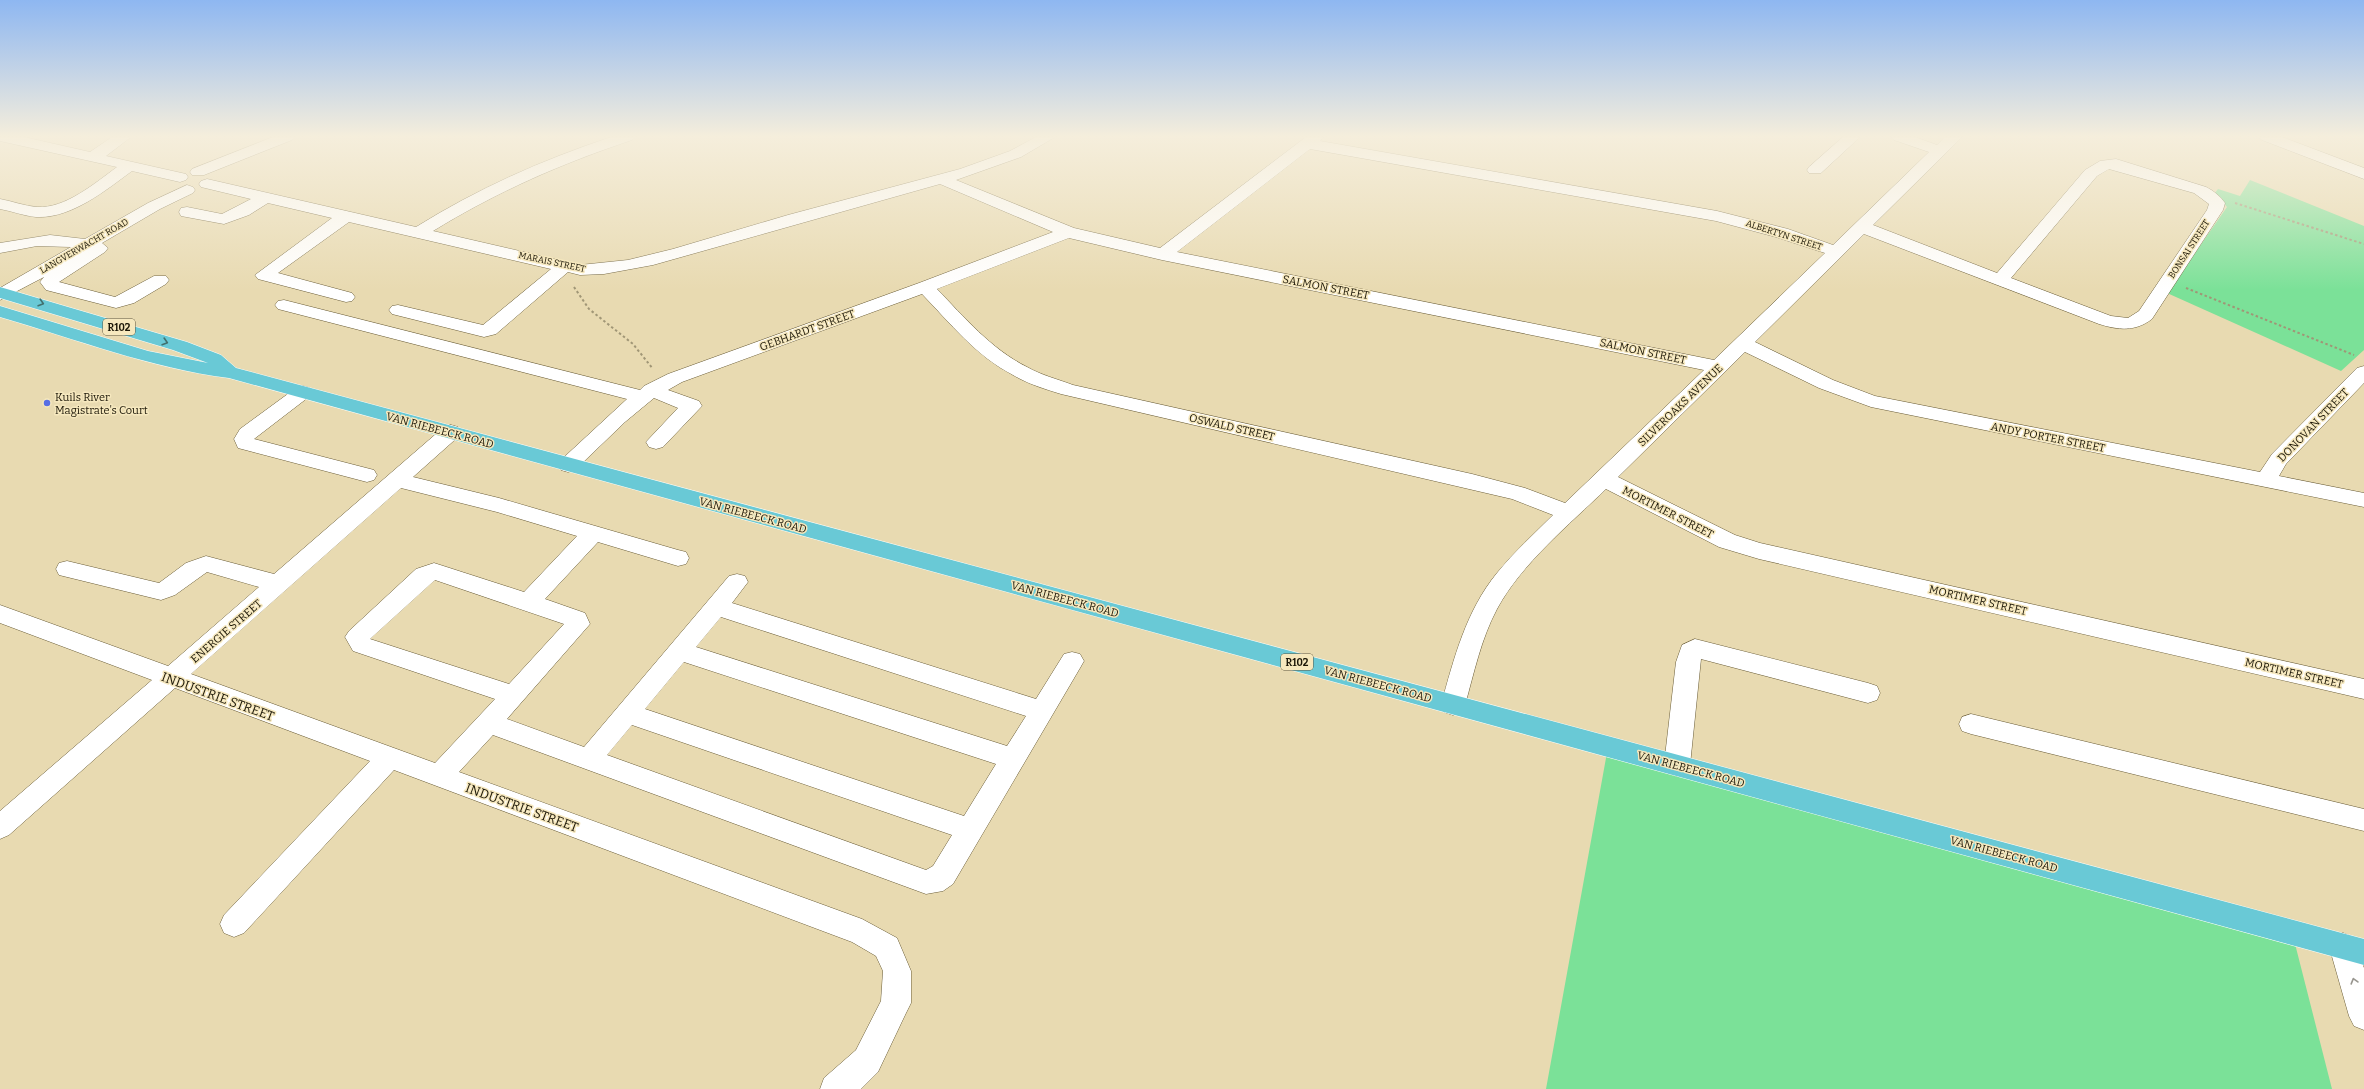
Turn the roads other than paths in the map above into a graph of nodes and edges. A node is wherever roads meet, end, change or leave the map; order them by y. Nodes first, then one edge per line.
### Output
1 (94, 188) edge
2 (175, 188) edge
3 (238, 188) edge
4 (498, 188) edge
5 (909, 188) edge
6 (962, 188) edge
7 (1250, 188) edge
8 (1567, 188) edge
9 (1902, 188) edge
10 (2079, 188) edge
11 (2193, 188) edge
12 (266, 197) junction
13 (0, 204) edge
14 (187, 212) dead end
15 (347, 215) junction
16 (1862, 227) junction
17 (420, 232) junction
18 (1068, 232) junction
19 (78, 242) junction
20 (0, 248) edge
21 (1835, 251) junction
22 (1162, 255) junction
23 (565, 266) junction
24 (2001, 279) junction
25 (160, 280) dead end
26 (926, 287) junction
27 (1, 290) edge
28 (346, 297) dead end
29 (284, 305) dead end
30 (398, 310) dead end
31 (0, 311) edge
32 (1742, 343) junction
33 (2360, 364) edge
34 (1719, 367) junction
35 (230, 372) junction
36 (650, 387) junction
37 (302, 392) junction
38 (451, 432) junction
39 (656, 442) dead end
40 (568, 464) junction
41 (367, 475) dead end
42 (1604, 479) junction
43 (398, 480) junction
44 (2266, 480) junction
45 (2364, 500) edge
46 (1568, 513) junction
47 (593, 533) junction
48 (678, 558) dead end
49 (67, 569) dead end
50 (737, 582) dead end
51 (279, 584) junction
52 (529, 602) junction
53 (716, 607) junction
54 (0, 614) edge
55 (679, 651) junction
56 (1072, 661) dead end
57 (172, 679) junction
58 (2364, 689) edge
59 (1868, 693) dead end
60 (514, 695) junction
61 (1453, 705) junction
62 (1042, 711) junction
63 (627, 713) junction
64 (489, 723) junction
65 (1971, 724) dead end
66 (389, 758) junction
67 (589, 759) junction
68 (1013, 759) junction
69 (1677, 765) junction
70 (439, 777) junction
71 (2364, 820) edge
72 (0, 827) edge
73 (970, 830) junction
74 (234, 924) dead end
75 (2354, 949) edge
76 (2364, 1016) edge
77 (835, 1089) edge

1 - 13 street
2 - 19 street, LANGVERWACHT ROAD
3 - 12 street, MARAIS STREET
4 - 17 street
5 - 23 street, MARAIS STREET
6 - 18 street, SALMON STREET
7 - 22 street
8 - 21 street, ALBERTYN STREET
9 - 16 street, SILVEROAKS AVENUE
10 - 24 street, BONSAI STREET
11 - 24 street, BONSAI STREET
12 - 14 street
12 - 15 street, MARAIS STREET
15 - 17 street, MARAIS STREET
15 - 28 street
16 - 21 street, SILVEROAKS AVENUE
16 - 24 street, BONSAI STREET
17 - 23 street, MARAIS STREET
18 - 22 street, SALMON STREET
18 - 26 street, GEBHARDT STREET
19 - 20 street
19 - 25 street
19 - 27 street, LANGVERWACHT ROAD
21 - 32 street, SILVEROAKS AVENUE
22 - 34 street, SALMON STREET
23 - 30 street
26 - 36 street, GEBHARDT STREET
26 - 46 street, OSWALD STREET
27 -> 35 main road, VAN RIEBEECK ROAD / R102
29 - 36 street
31 - 35 main road, VAN RIEBEECK ROAD / R102
32 - 34 street, SILVEROAKS AVENUE
32 - 44 street, ANDY PORTER STREET
33 - 44 street, DONOVAN STREET
34 - 42 street, SILVEROAKS AVENUE
35 - 37 main road, VAN RIEBEECK ROAD / R102
36 - 39 street
36 - 40 street, GEBHARDT STREET
37 - 38 main road, VAN RIEBEECK ROAD / R102
37 - 41 street
38 - 40 main road, VAN RIEBEECK ROAD / R102
38 - 43 street, ENERGIE STREET
40 - 61 main road, VAN RIEBEECK ROAD / R102
42 - 46 street, SILVEROAKS AVENUE
42 - 58 street, MORTIMER STREET
43 - 47 street
43 - 51 street, ENERGIE STREET
44 - 45 street, ANDY PORTER STREET
46 - 61 street, SILVEROAKS AVENUE
47 - 48 street
47 - 52 street
49 - 51 street
50 - 53 street
51 - 57 street, ENERGIE STREET
52 - 60 street
52 - 60 street
53 - 55 street
53 - 62 street
54 - 57 street, INDUSTRIE STREET
55 - 63 street
55 - 68 street
56 - 62 street
57 - 66 street, INDUSTRIE STREET
57 - 72 street, ENERGIE STREET
59 - 69 street
60 - 64 street
61 - 69 main road, VAN RIEBEECK ROAD / R102
62 - 68 street
63 - 67 street
63 - 73 street
64 - 67 street
64 - 70 street
65 - 71 street
66 - 70 street, INDUSTRIE STREET
66 - 74 street
67 - 73 street
68 - 73 street
69 - 75 main road, VAN RIEBEECK ROAD / R102
70 - 77 street, INDUSTRIE STREET
76 -> 75 street

